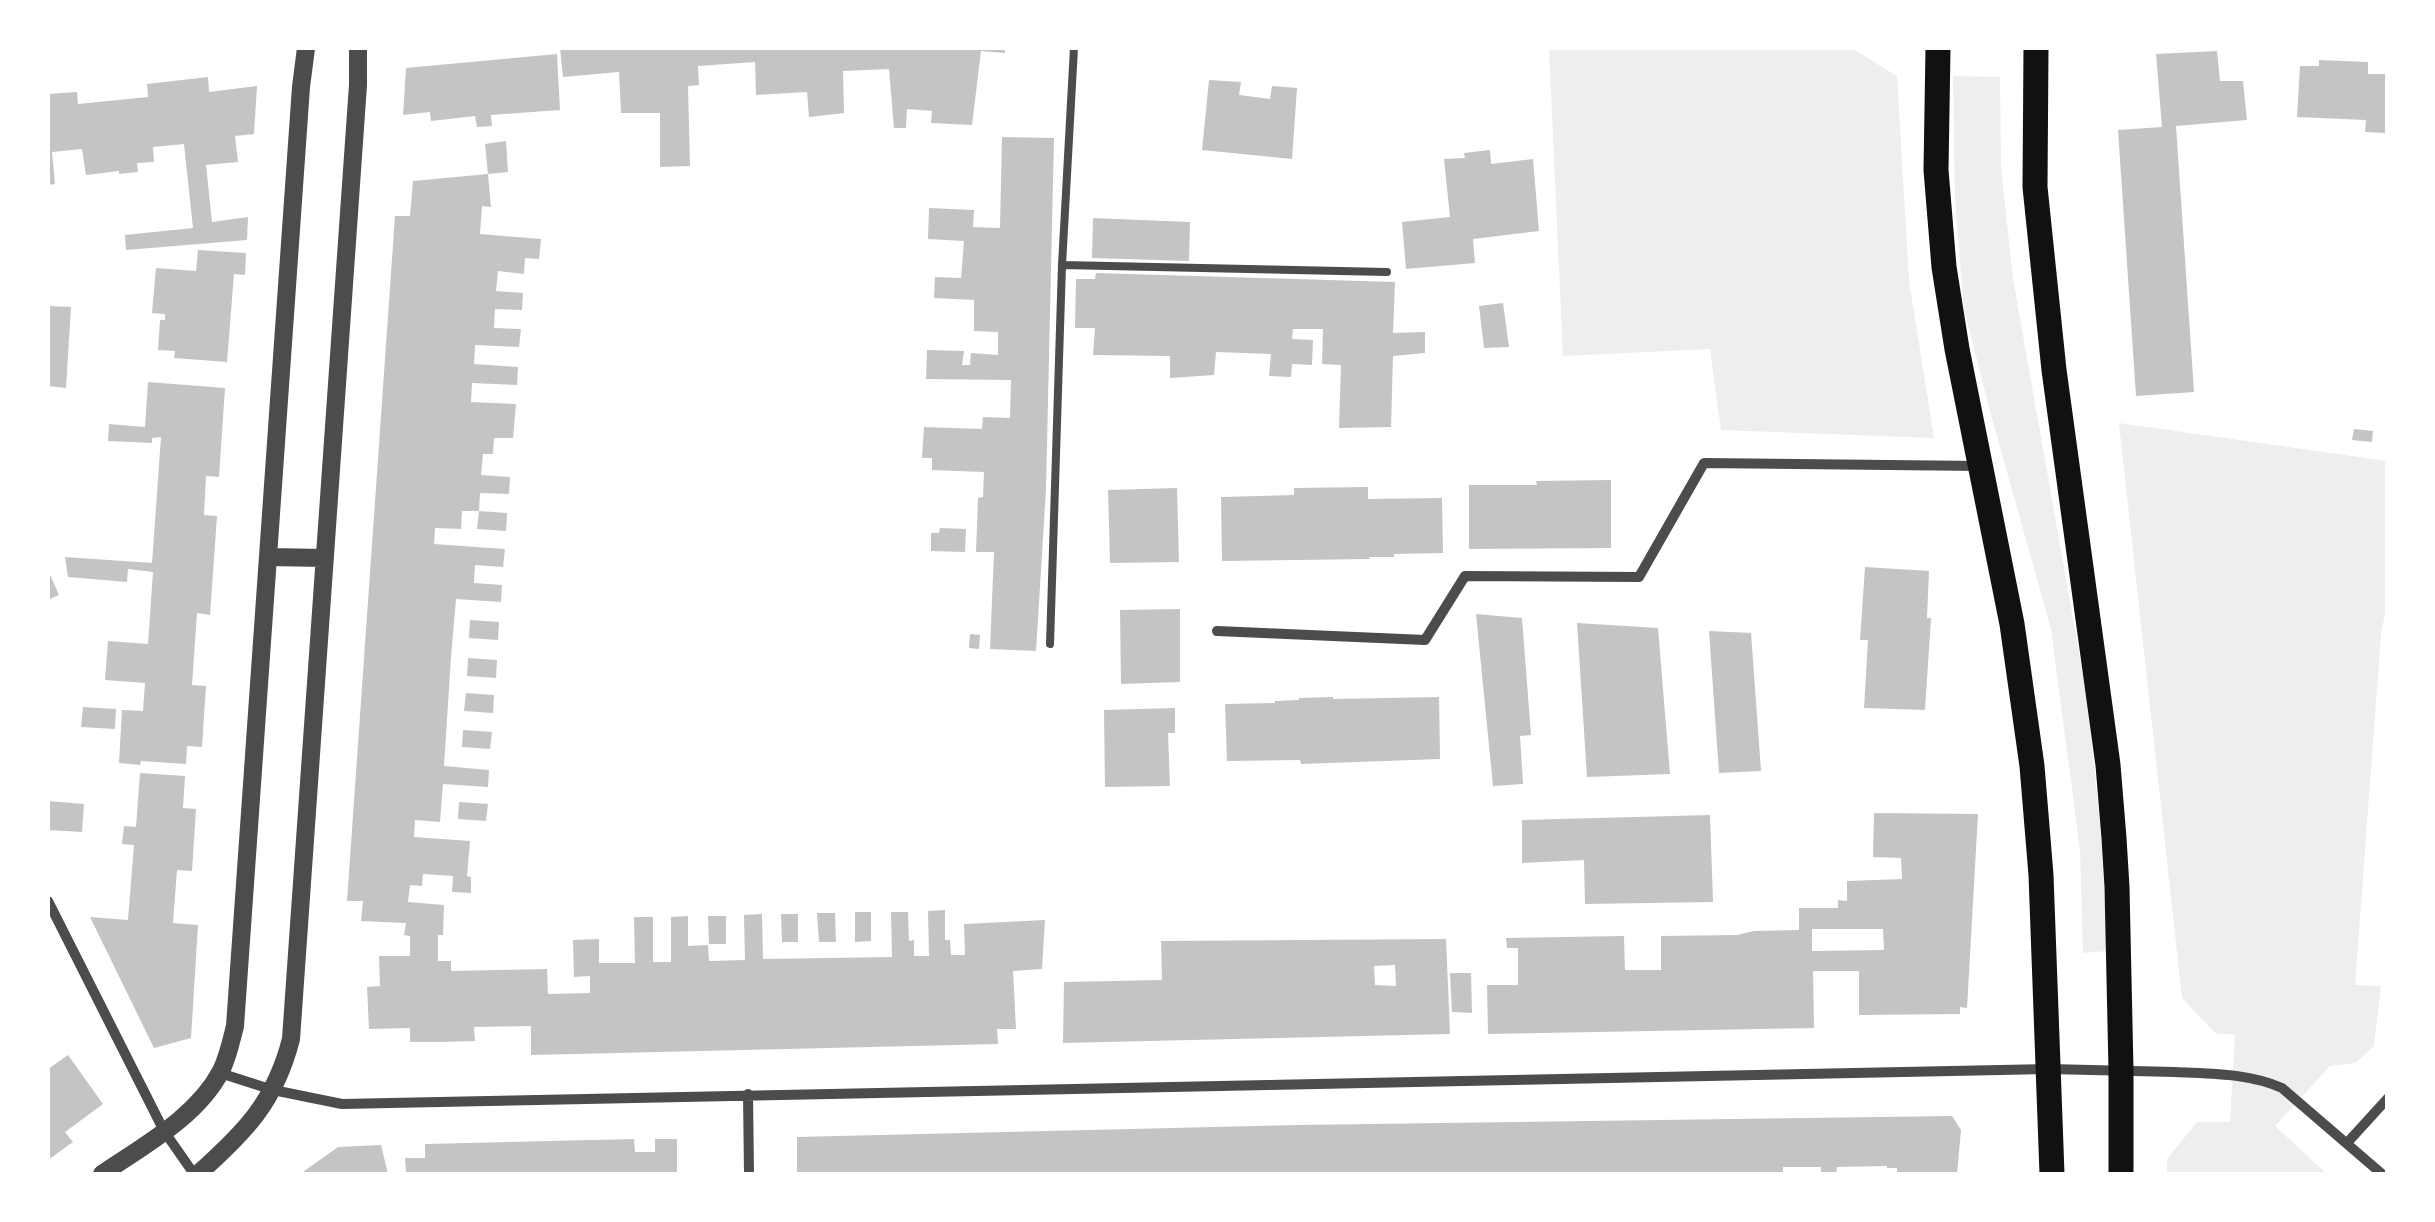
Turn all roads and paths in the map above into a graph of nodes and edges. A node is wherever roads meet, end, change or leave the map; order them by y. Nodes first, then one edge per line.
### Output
1 (306, 48) edge
2 (358, 48) edge
3 (1074, 48) edge
4 (1938, 48) edge
5 (2036, 48) edge
6 (1062, 265) junction
7 (1387, 272) dead end
8 (1982, 466) junction
9 (268, 557) junction
10 (325, 558) junction
11 (1217, 631) dead end
12 (1050, 644) dead end
13 (48, 901) edge
14 (2049, 1069) junction
15 (2121, 1070) junction
16 (220, 1073) junction
17 (273, 1090) junction
18 (748, 1094) junction
19 (2388, 1098) edge
20 (164, 1131) junction
21 (2347, 1143) junction
22 (102, 1174) edge
23 (196, 1174) edge
24 (748, 1174) edge
25 (2052, 1174) edge
26 (2121, 1174) edge
27 (2382, 1174) edge

1 - 9 street
2 - 10 street
3 - 6 lane
4 - 8 main road
5 - 15 main road
6 - 7 lane
6 - 12 lane
8 - 11 street
8 - 14 main road
9 - 10 street
9 - 16 street
10 - 17 street
13 - 20 street
14 - 15 street
14 - 18 street
14 - 25 main road
15 - 21 street
15 - 26 main road
16 - 17 street
16 - 20 street
17 - 18 street
17 - 23 street
18 - 24 street
19 - 21 street
20 - 22 street
20 - 23 street
21 - 27 street

